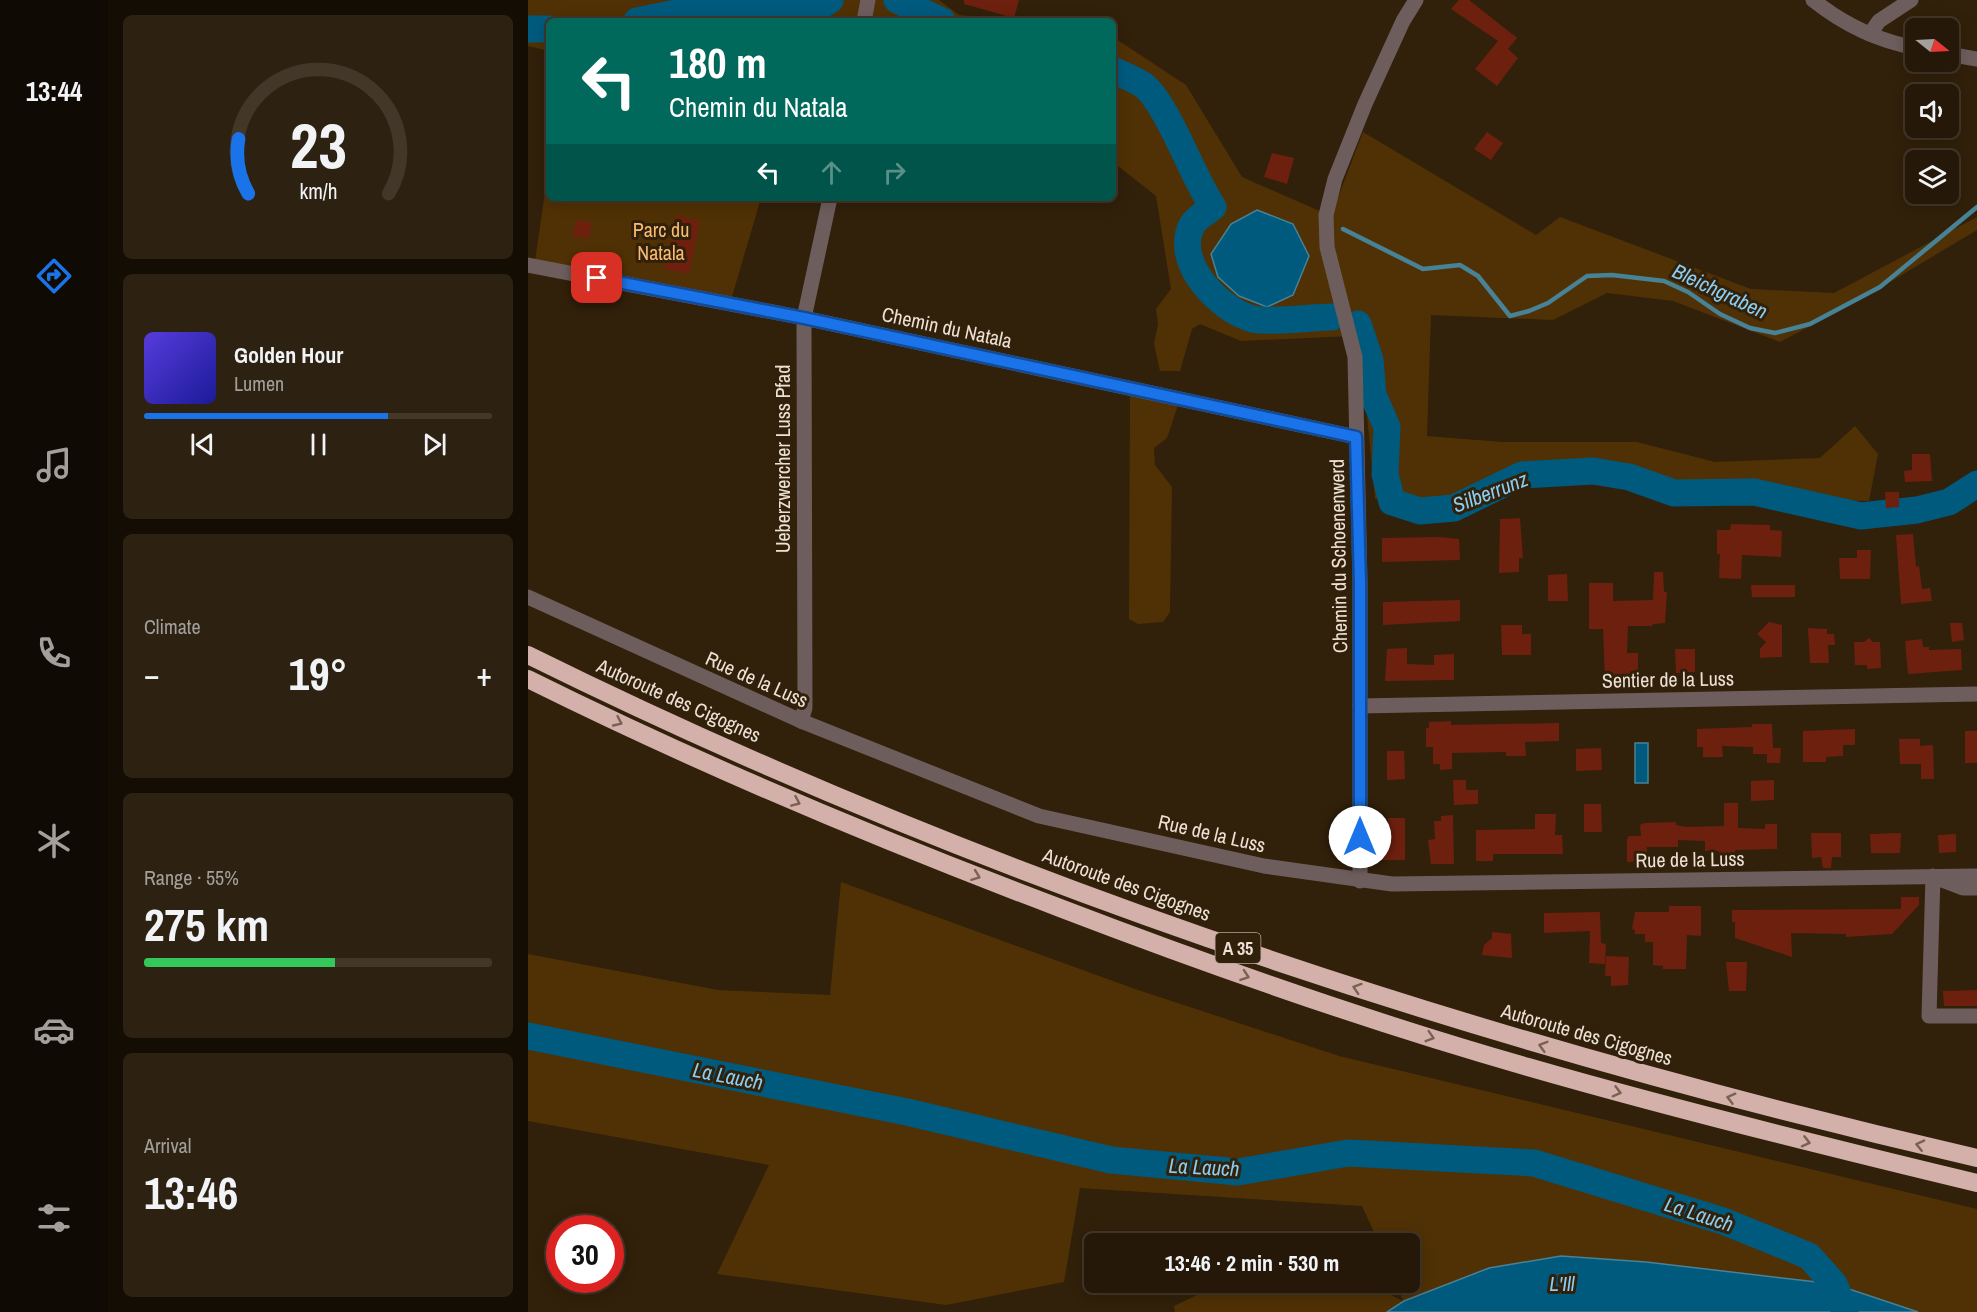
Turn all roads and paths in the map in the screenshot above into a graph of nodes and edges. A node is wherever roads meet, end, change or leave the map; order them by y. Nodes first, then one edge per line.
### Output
1 (1416, 0) edge
2 (1814, 0) edge
3 (1911, 0) edge
4 (1870, 34) junction
5 (1905, 45) edge
6 (1959, 56) edge
7 (1977, 59) edge
8 (829, 201) edge
9 (528, 265) edge
10 (804, 318) junction
11 (1356, 437) junction
12 (528, 597) edge
13 (528, 654) edge
14 (528, 680) edge
15 (528, 694) edge
16 (1977, 694) edge
17 (564, 697) junction
18 (1360, 706) junction
19 (801, 721) junction
20 (1933, 876) junction
21 (1977, 876) edge
22 (1360, 881) junction
23 (1977, 888) edge
24 (1977, 1016) edge
25 (1977, 1158) edge
26 (1977, 1183) edge

1 - 11 street, Chemin du Schoenenwerd
2 - 4 street
3 - 4 street
4 - 5 street
6 - 7 street
8 - 10 street, Ueberzwercher Luss Pfad
9 - 10 street, Chemin du Natala
10 - 11 street, Chemin du Natala
10 - 19 street, Ueberzwercher Luss Pfad
11 - 18 street, Chemin du Schoenenwerd
12 - 19 street, Rue de la Luss
25 -> 13 highway, Autoroute des Cigognes / A 35
14 - 17 highway, A 35
15 - 17 highway
16 - 18 street, Sentier de la Luss
17 -> 26 highway, A 35
18 - 22 street, Chemin du Schoenenwerd
19 - 22 street, Rue de la Luss
20 - 21 street, Rue de la Luss
20 - 22 street, Rue de la Luss
20 - 23 street, Rue de la Luss
20 - 24 street

